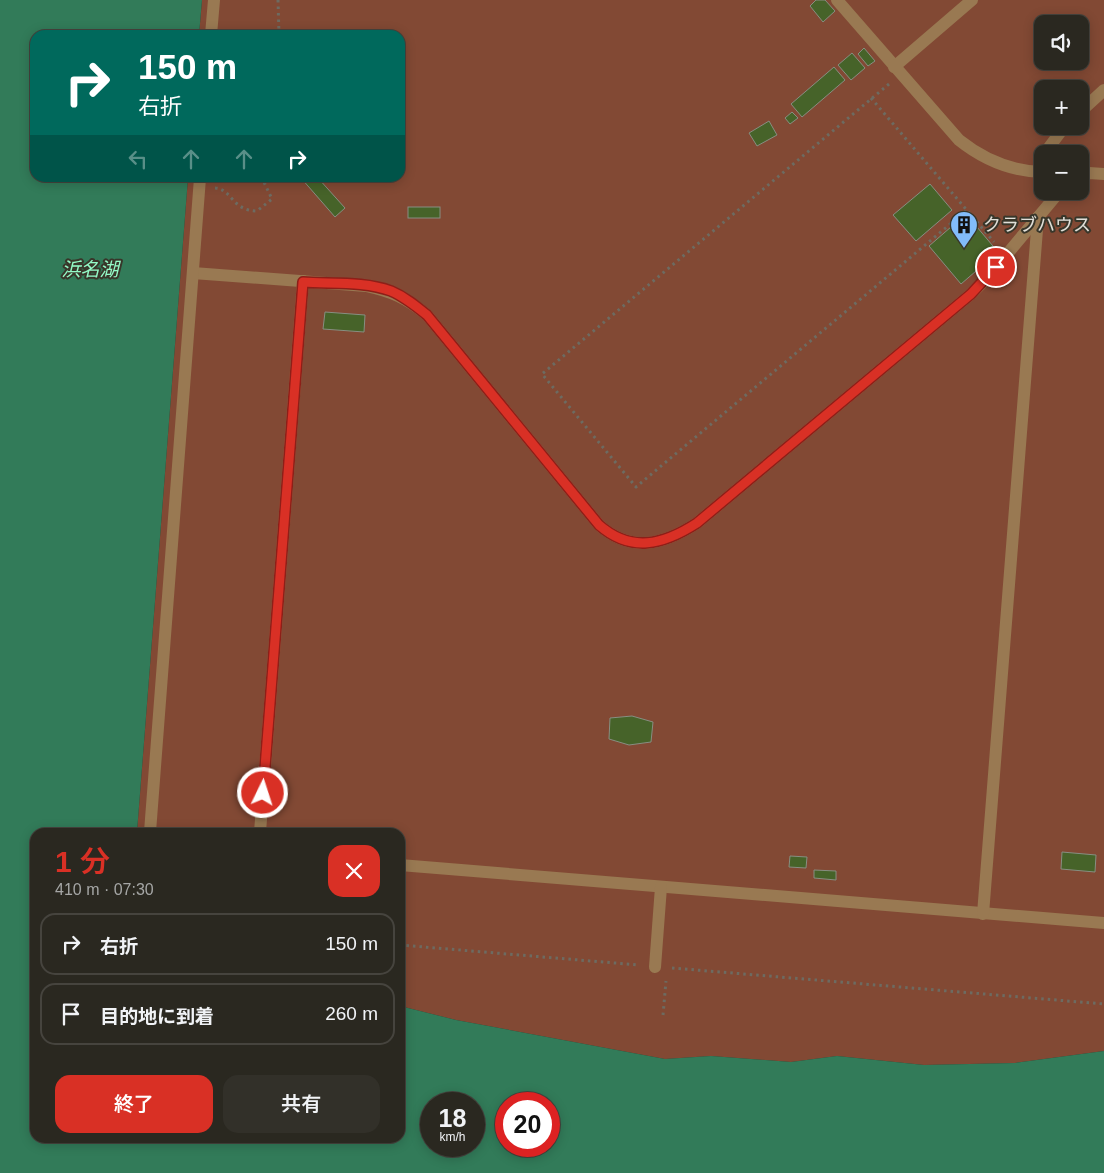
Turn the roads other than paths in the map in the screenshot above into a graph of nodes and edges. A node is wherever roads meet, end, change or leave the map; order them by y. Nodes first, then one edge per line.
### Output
1 (214, 0) edge
2 (837, 0) edge
3 (972, 0) edge
4 (211, 30) edge
5 (894, 67) junction
6 (1104, 90) edge
7 (1089, 104) edge
8 (1034, 171) edge
9 (1089, 174) edge
10 (1104, 174) edge
11 (200, 182) edge
12 (1052, 200) edge
13 (1038, 217) junction
14 (193, 272) junction
15 (303, 282) junction
16 (150, 828) edge
17 (260, 828) edge
18 (405, 865) edge
19 (661, 887) junction
20 (983, 914) junction
21 (1104, 923) edge
22 (655, 967) road end

1 - 4 lane
2 - 5 lane
3 - 5 lane
5 - 8 lane
6 - 7 lane
9 - 10 lane
11 - 14 lane
12 - 13 lane
13 - 15 lane
13 - 20 lane
14 - 15 lane
14 - 16 lane
15 - 17 lane
18 - 19 lane
19 - 20 lane
19 - 22 lane
20 - 21 lane

